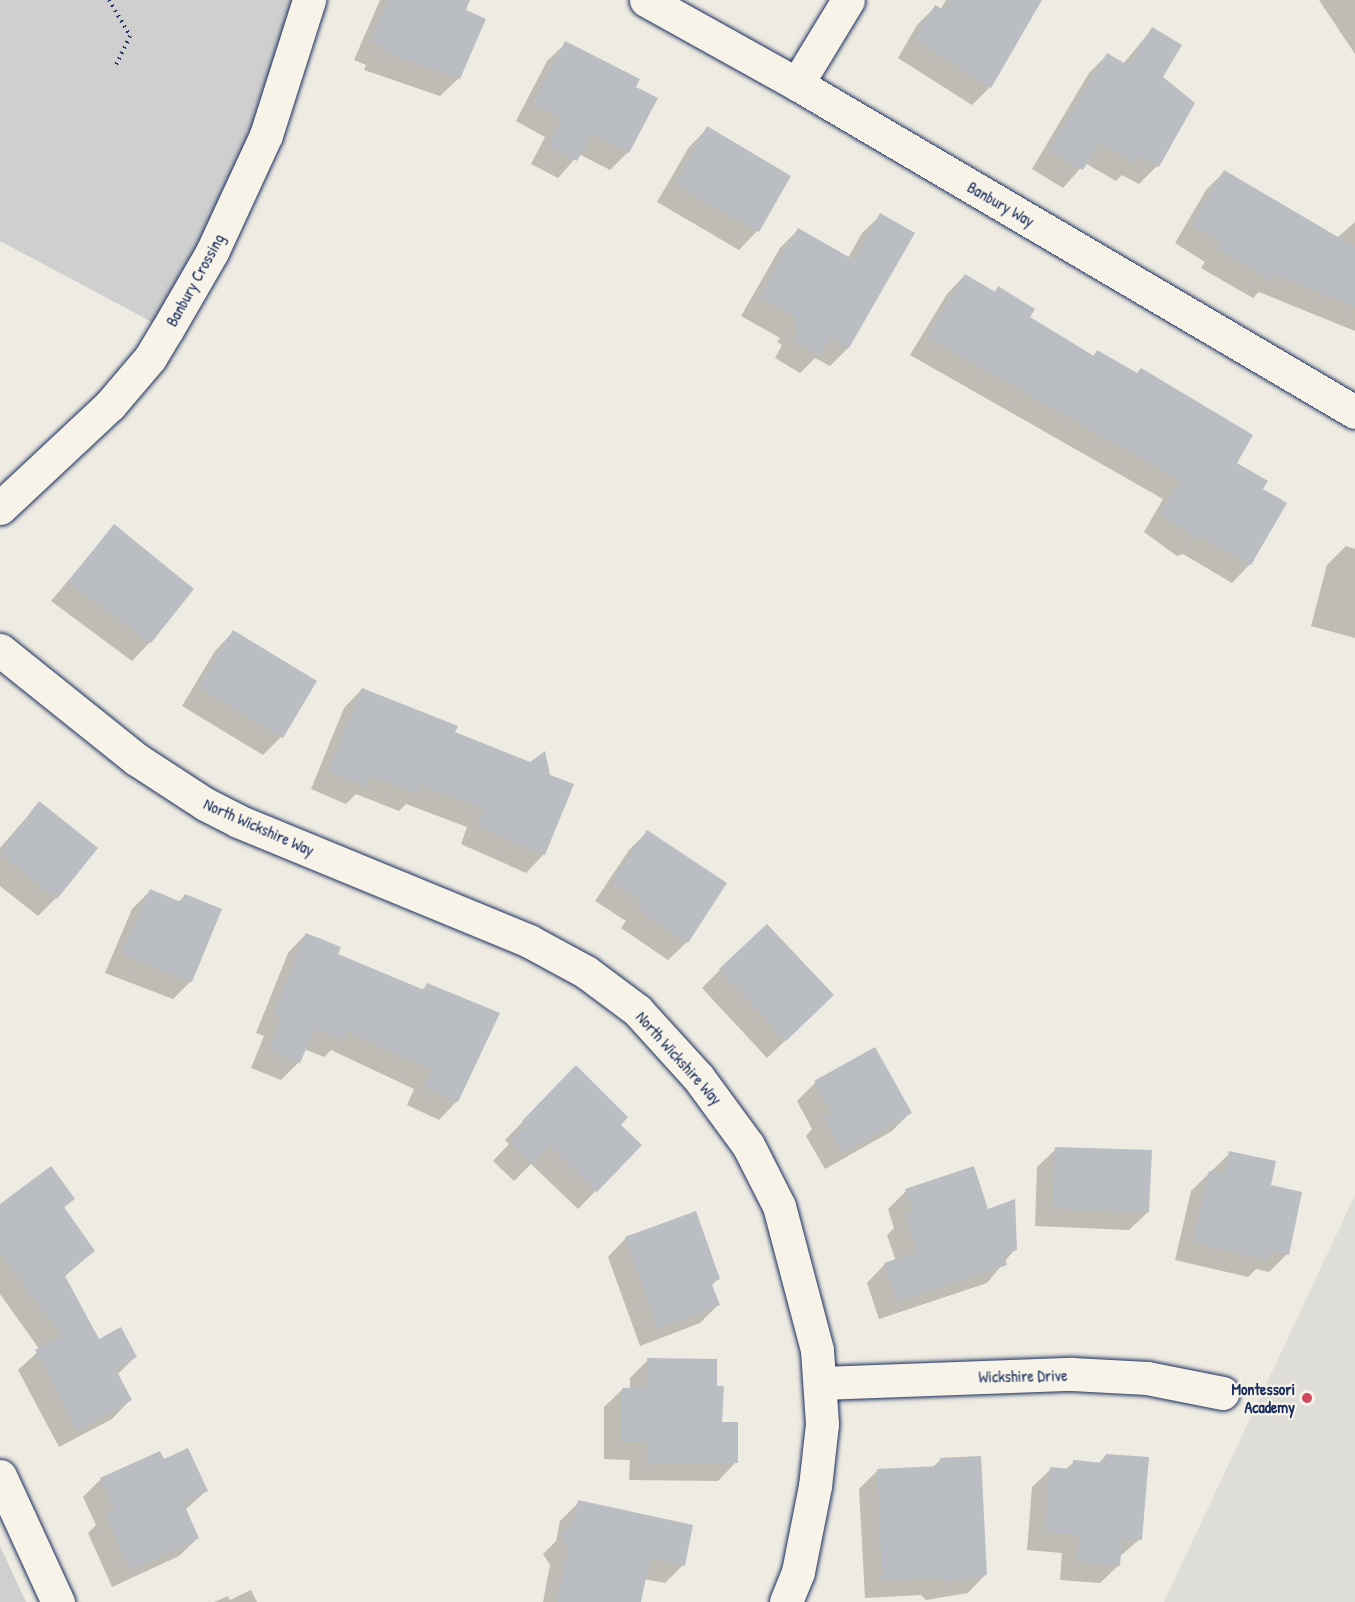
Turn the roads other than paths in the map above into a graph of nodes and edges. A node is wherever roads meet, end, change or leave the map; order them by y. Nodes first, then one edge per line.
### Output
1 (309, 0) edge
2 (646, 0) edge
3 (848, 0) edge
4 (797, 84) junction
5 (1355, 412) edge
6 (0, 508) edge
7 (0, 651) edge
8 (821, 1383) junction
9 (1223, 1393) dead end
10 (0, 1476) edge
11 (58, 1602) edge
12 (786, 1602) edge

1 - 6 street, Banbury Crossing
2 - 4 street, Banbury Way
3 - 4 street
4 - 5 street, Banbury Way
7 - 8 street, North Wickshire Way
8 - 9 street, Wickshire Drive
8 - 12 street, North Wickshire Way
10 - 11 street

